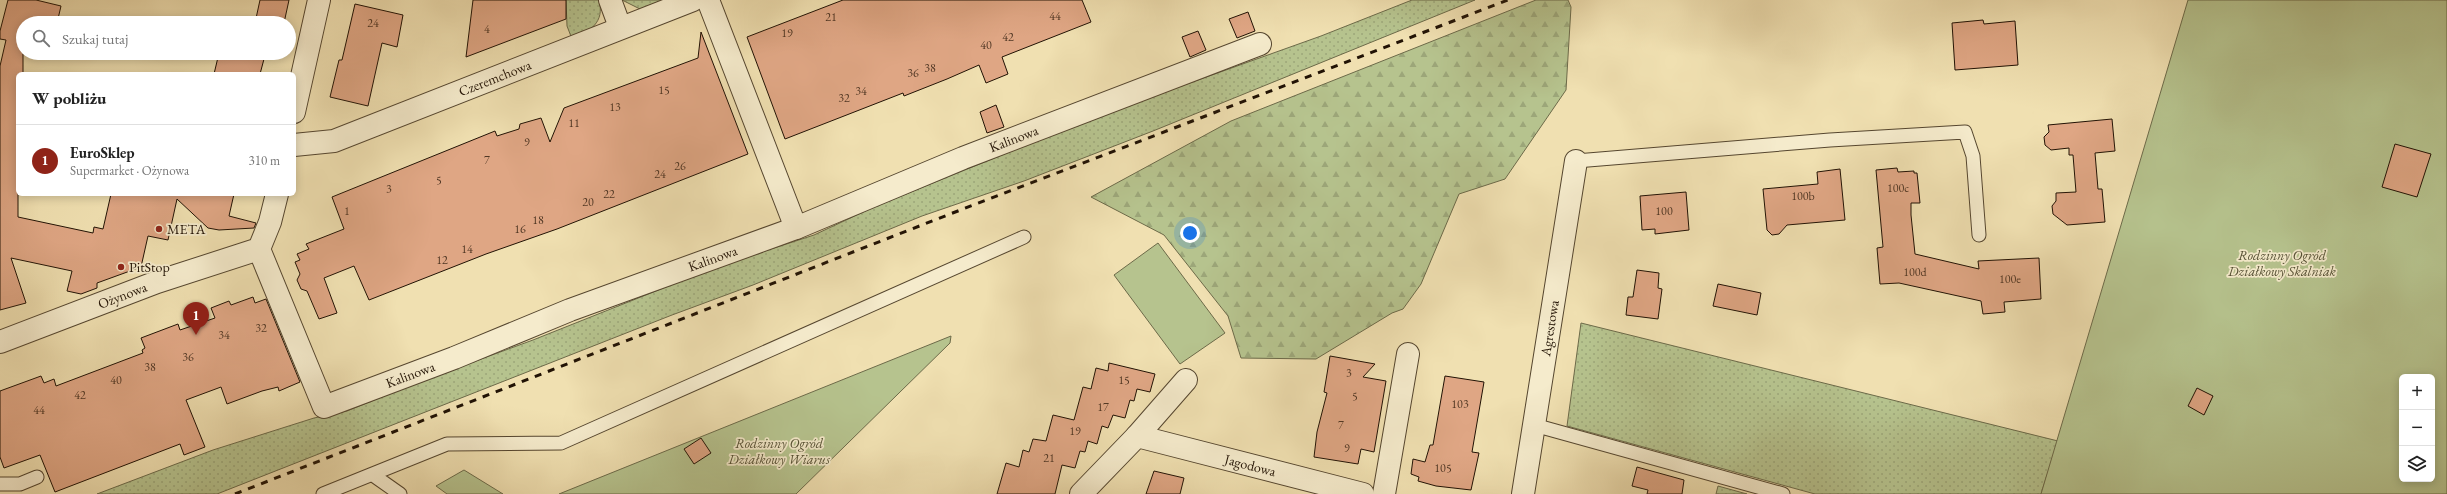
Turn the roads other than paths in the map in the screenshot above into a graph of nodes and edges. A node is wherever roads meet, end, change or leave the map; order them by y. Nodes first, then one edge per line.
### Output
1 (319, 0) edge
2 (610, 0) edge
3 (693, 0) edge
4 (708, 0) edge
5 (620, 28) junction
6 (1260, 44) dead end
7 (296, 103) edge
8 (296, 145) edge
9 (1576, 161) joint
10 (276, 196) edge
11 (796, 228) junction
12 (1979, 235) dead end
13 (1024, 237) dead end
14 (259, 249) junction
15 (0, 342) edge
16 (1408, 354) dead end
17 (1186, 380) dead end
18 (1534, 425) junction
19 (1137, 436) junction
20 (373, 474) junction
21 (37, 477) dead end
22 (0, 484) edge
23 (323, 494) edge
24 (400, 494) edge
25 (1081, 494) edge
26 (1363, 494) edge
27 (1384, 494) edge
28 (1523, 494) edge
29 (1783, 494) edge

1 - 7 street
2 - 5 street
3 - 5 street, Czeremchowa
4 - 11 street
5 - 8 street, Czeremchowa
6 - 11 street, Kalinowa
9 - 12 lane
9 - 18 street, Agrestowa
10 - 14 street
11 - 14 street, Kalinowa
13 - 20 lane
14 - 15 street, Ożynowa
16 - 27 street
17 - 19 street
18 - 28 street, Agrestowa
18 - 29 lane
19 - 25 street
19 - 26 street, Jagodowa
20 - 23 lane
20 - 24 lane
21 - 22 lane

